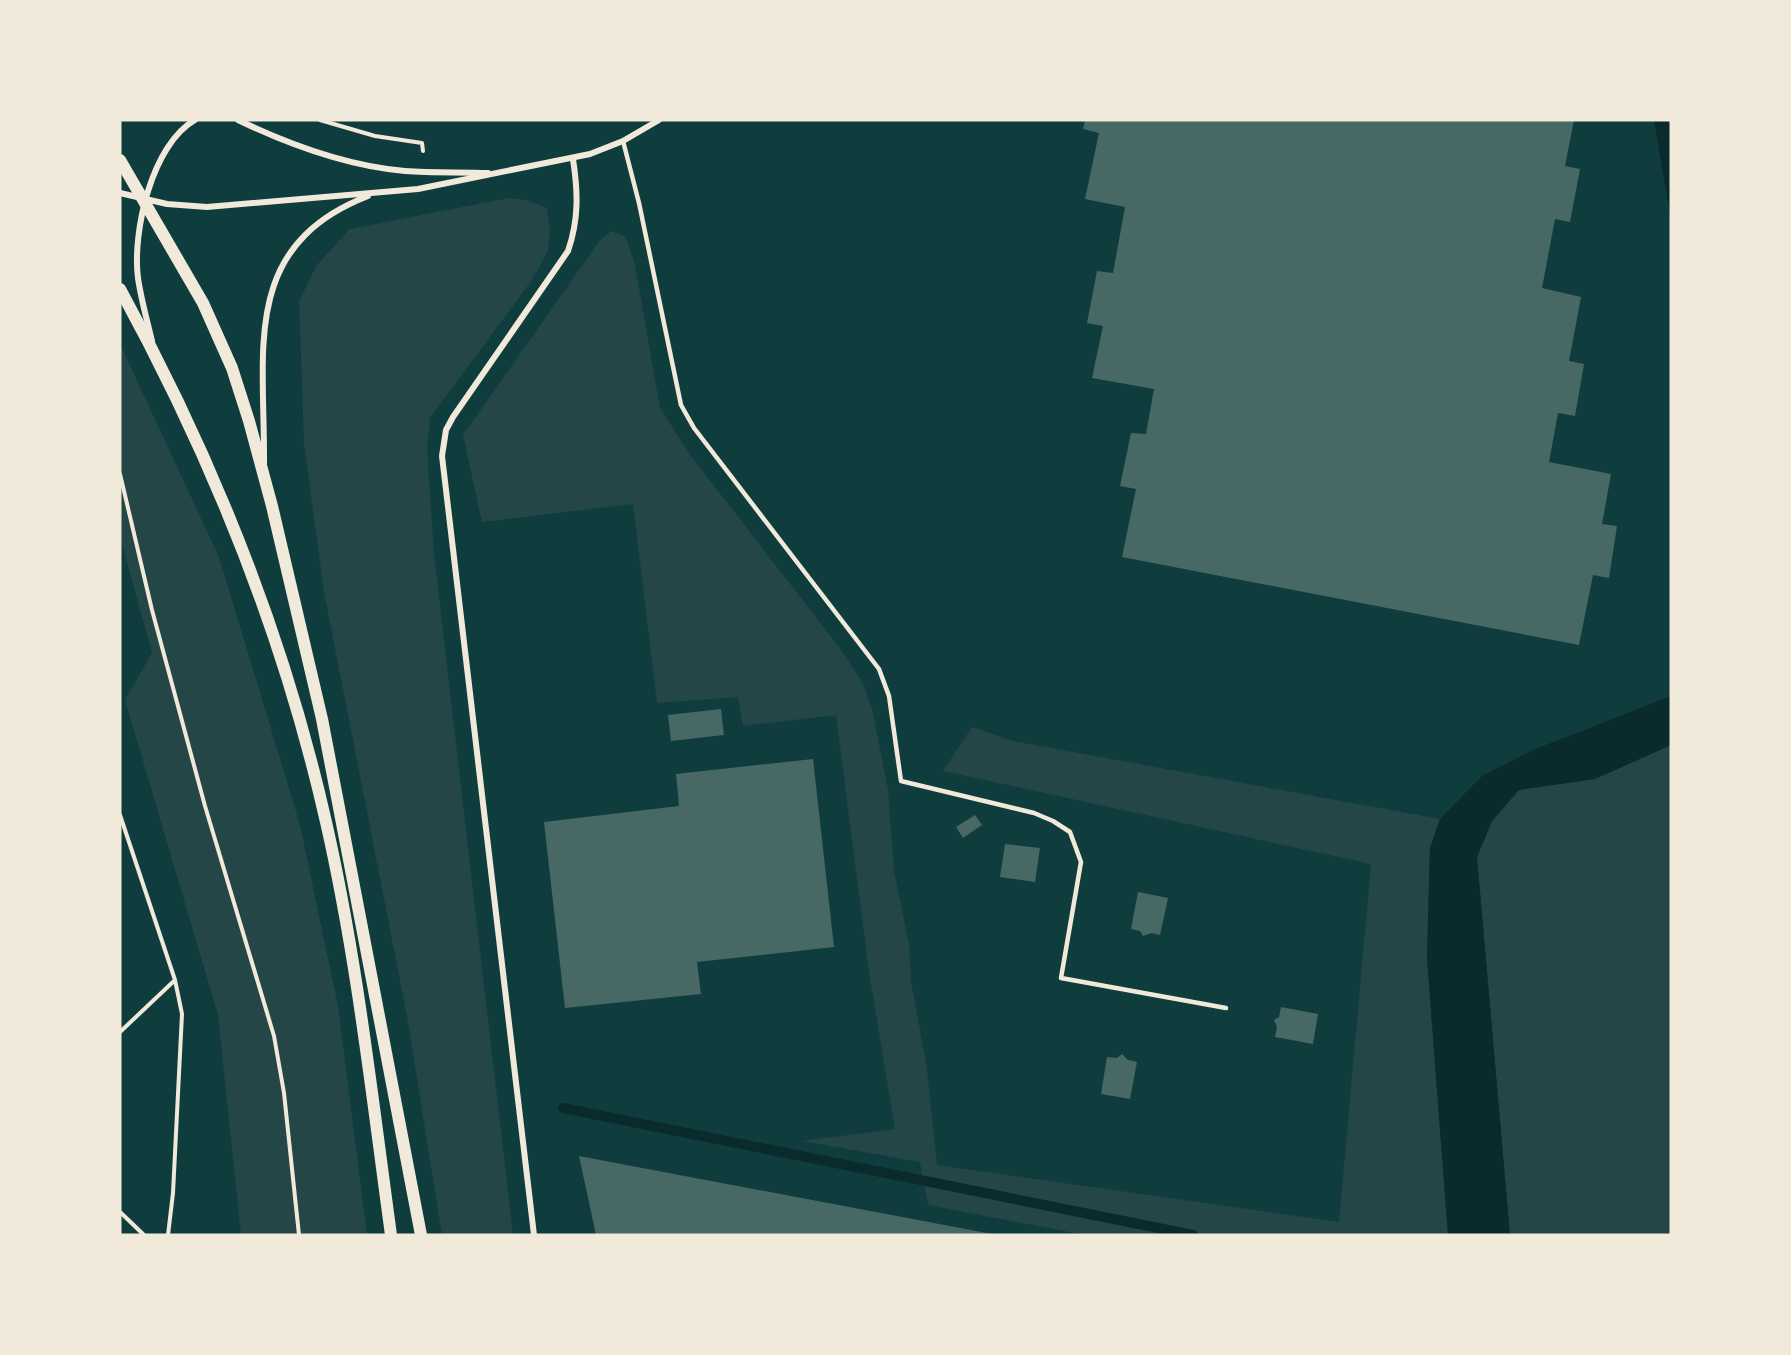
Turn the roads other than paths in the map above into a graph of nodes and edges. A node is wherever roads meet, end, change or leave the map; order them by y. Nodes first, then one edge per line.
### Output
1 (195, 120) edge
2 (238, 120) edge
3 (658, 120) edge
4 (623, 141) junction
5 (573, 159) junction
6 (120, 160) edge
7 (500, 173) junction
8 (120, 193) edge
9 (374, 194) junction
10 (146, 200) junction
11 (120, 289) edge
12 (157, 360) junction
13 (264, 476) junction
14 (1226, 1008) dead end
15 (391, 1235) edge
16 (421, 1235) edge
17 (534, 1235) edge

1 - 10 street
2 - 7 street
3 - 4 street
4 - 5 street
4 - 14 lane
5 - 7 street
5 - 17 street
6 - 10 main road
7 - 9 street
8 - 10 street
9 - 10 street
9 - 13 street
10 - 12 street
10 - 13 main road
11 - 12 main road
12 - 15 main road
13 - 16 main road

